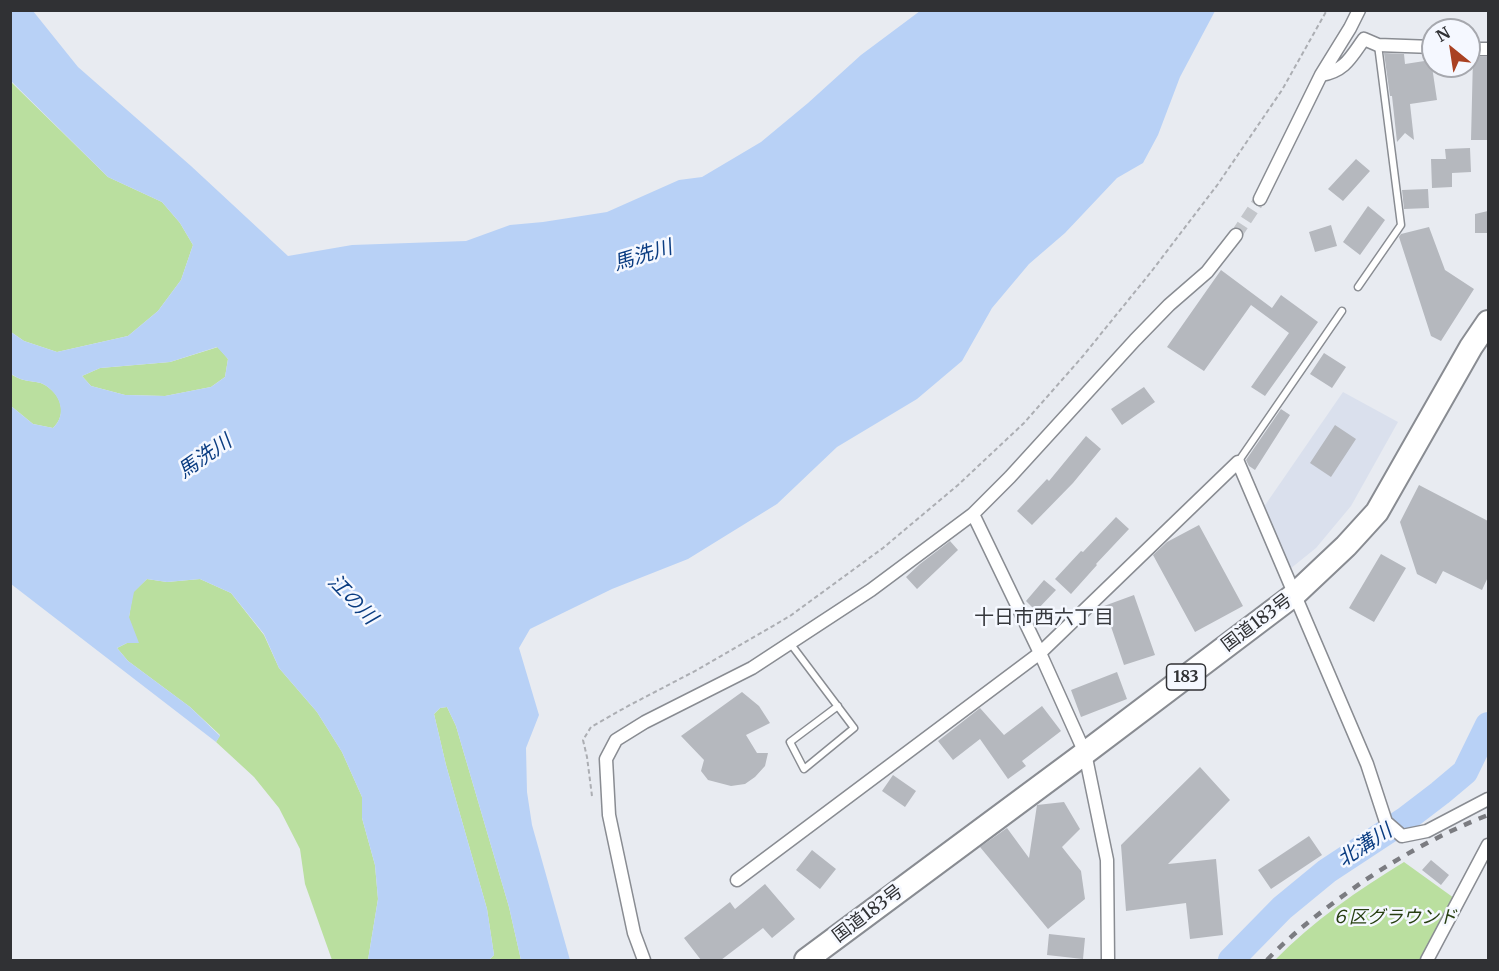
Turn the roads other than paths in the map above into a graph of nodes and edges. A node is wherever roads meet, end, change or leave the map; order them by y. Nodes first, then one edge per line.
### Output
1 (1359, 10) edge
2 (1378, 45) junction
3 (1421, 47) edge
4 (1321, 75) junction
5 (1260, 199) tunnel mouth
6 (1236, 236) tunnel mouth
7 (1358, 287) dead end
8 (1342, 311) dead end
9 (1488, 322) edge
10 (1238, 462) junction
11 (973, 514) junction
12 (1294, 595) junction
13 (790, 643) junction
14 (1040, 653) junction
15 (838, 706) junction
16 (1085, 753) junction
17 (1488, 799) edge
18 (1488, 845) edge
19 (737, 880) dead end
20 (644, 960) edge
21 (806, 960) edge
22 (1108, 960) edge
23 (1427, 960) edge

1 - 4 street
2 - 3 street
2 - 4 street
2 - 7 lane
4 - 5 street
6 - 11 street
8 - 10 lane
9 - 12 highway, 国道183号 / 183
10 - 12 street
10 - 14 street
11 - 13 street
11 - 14 street
12 - 16 highway, 国道183号 / 183
12 - 17 street
13 - 15 lane
13 - 20 street
14 - 16 street
14 - 19 street
15 - 15 lane
16 - 21 highway, 国道183号 / 183
16 - 22 street
18 - 23 street

